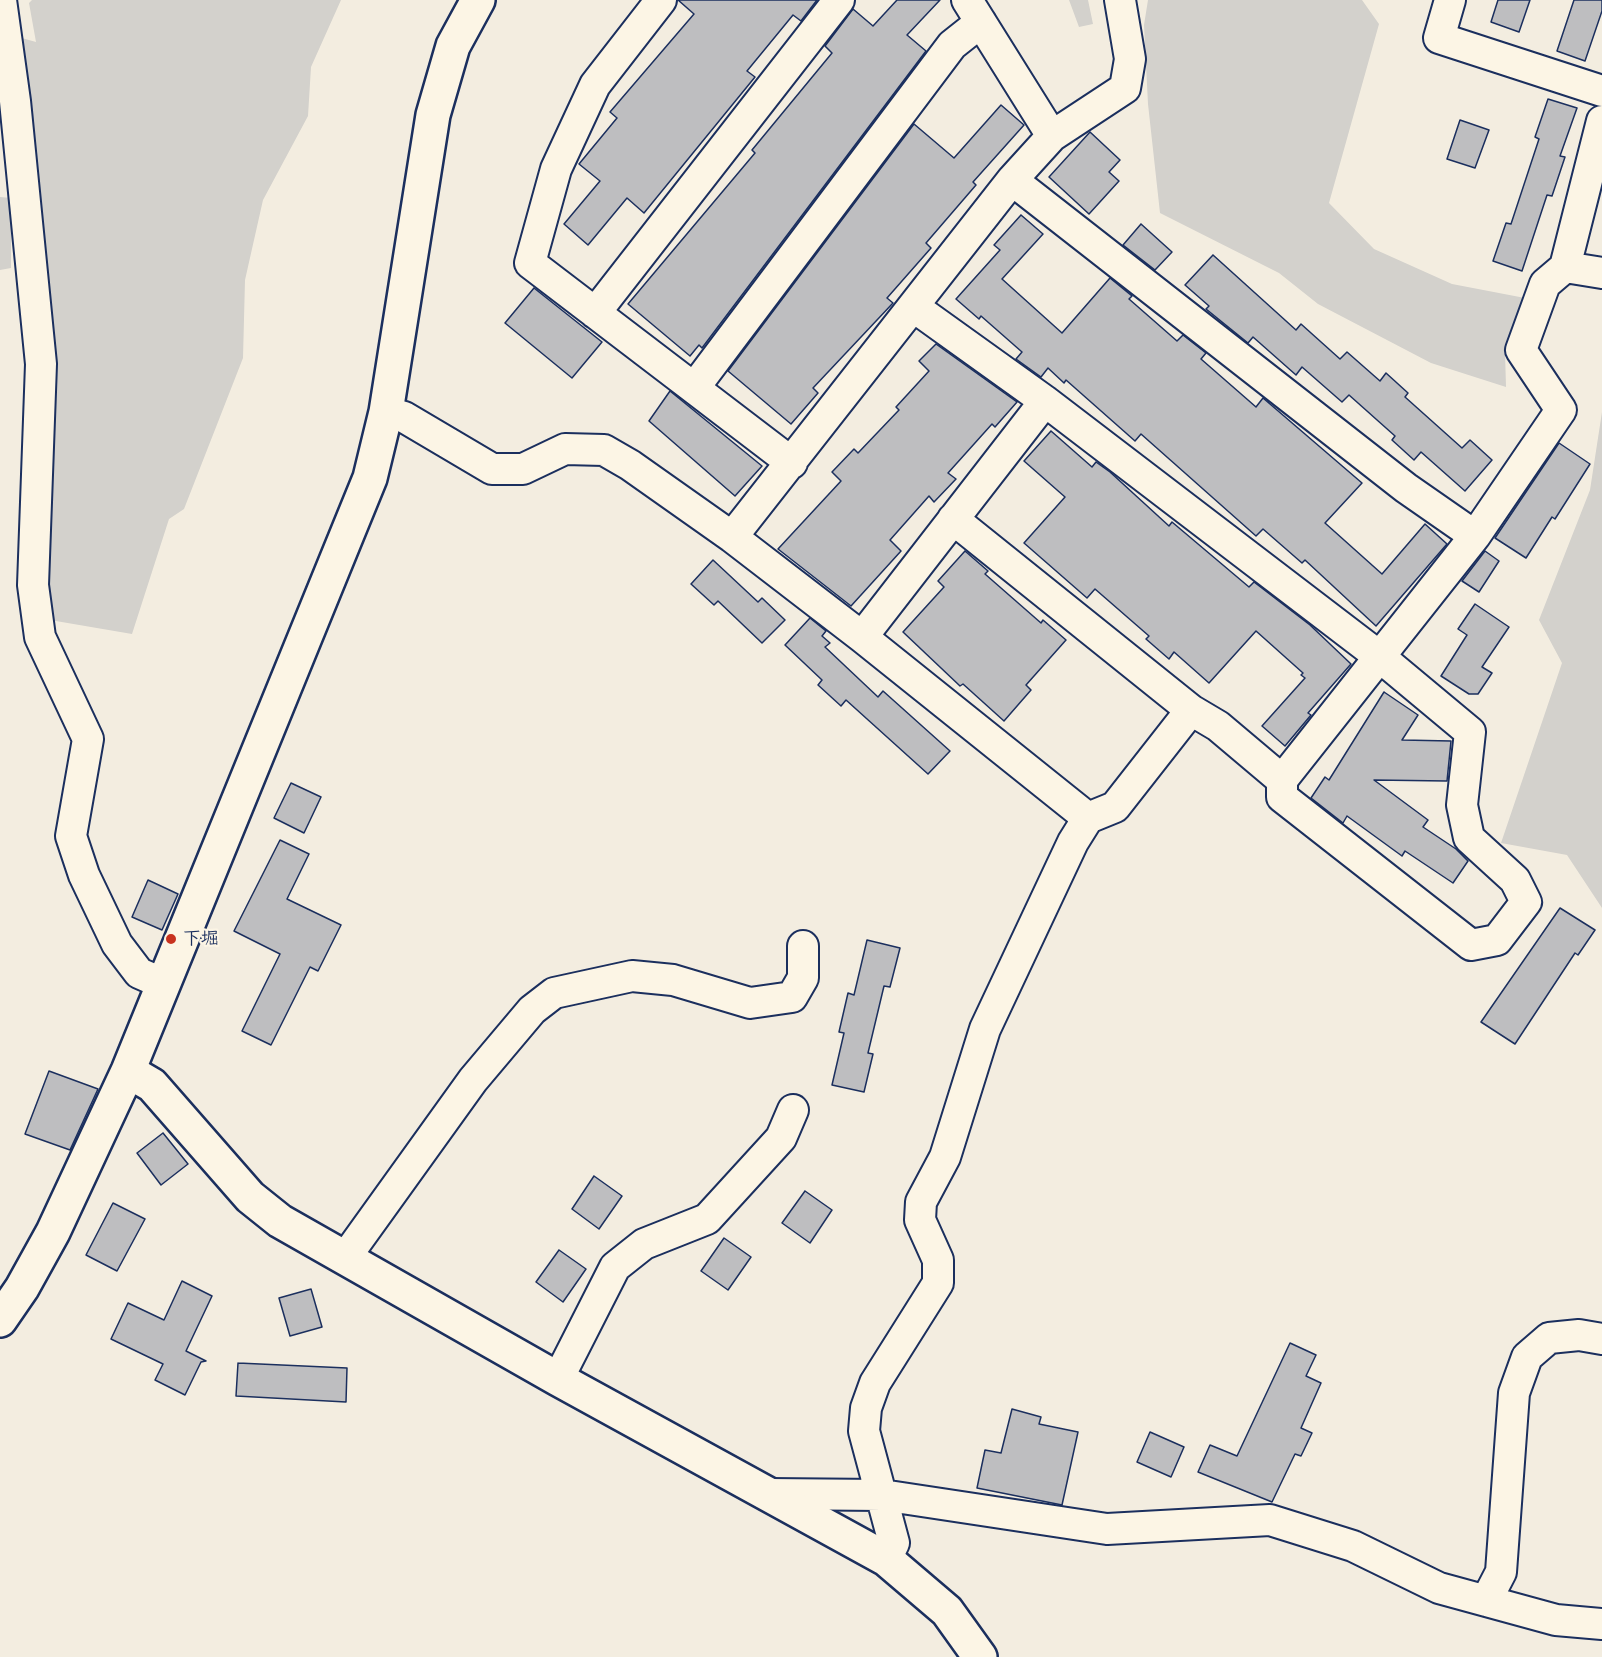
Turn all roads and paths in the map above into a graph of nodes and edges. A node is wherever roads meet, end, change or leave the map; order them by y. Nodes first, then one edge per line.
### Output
1 (1, 0) edge
2 (478, 0) edge
3 (661, 0) edge
4 (839, 0) edge
5 (1120, 0) edge
6 (1450, 0) edge
7 (974, 11) edge
8 (1602, 91) edge
9 (1602, 121) edge
10 (1052, 136) junction
11 (1012, 180) junction
12 (1565, 267) junction
13 (1602, 273) edge
14 (914, 307) junction
15 (595, 313) junction
16 (693, 388) junction
17 (1045, 401) junction
18 (386, 412) junction
19 (792, 463) junction
20 (954, 519) junction
21 (1475, 536) junction
22 (732, 537) junction
23 (862, 637) junction
24 (1380, 657) junction
25 (1191, 710) junction
26 (1282, 780) junction
27 (1088, 818) junction
28 (803, 946) dead end
29 (164, 984) junction
30 (128, 1071) junction
31 (793, 1110) dead end
32 (345, 1258) junction
33 (0, 1320) edge
34 (1602, 1339) edge
35 (558, 1379) junction
36 (768, 1494) junction
37 (882, 1495) junction
38 (886, 1559) junction
39 (1486, 1601) junction
40 (1602, 1624) edge
41 (980, 1657) edge

1 - 29 street
2 - 18 street
3 - 15 street
4 - 15 street
5 - 10 street
6 - 8 street
7 - 10 street
7 - 16 street
9 - 12 street
10 - 11 street
11 - 14 street
11 - 21 street
12 - 13 street
12 - 21 street
14 - 17 street
14 - 19 street
15 - 16 street
16 - 19 street
17 - 20 street
17 - 24 street
18 - 22 street
18 - 29 street
19 - 22 street
20 - 23 street
20 - 25 street
21 - 24 street
22 - 23 street
23 - 27 street
24 - 26 street
24 - 26 street
25 - 26 street
25 - 27 street
27 - 37 street
28 - 32 street
29 - 30 street
30 - 32 street
30 - 33 street
31 - 35 street
32 - 35 street
34 - 39 street
35 - 36 street
36 - 37 street
36 - 38 street
37 - 38 street
37 - 39 street
38 - 41 street
39 - 40 street

